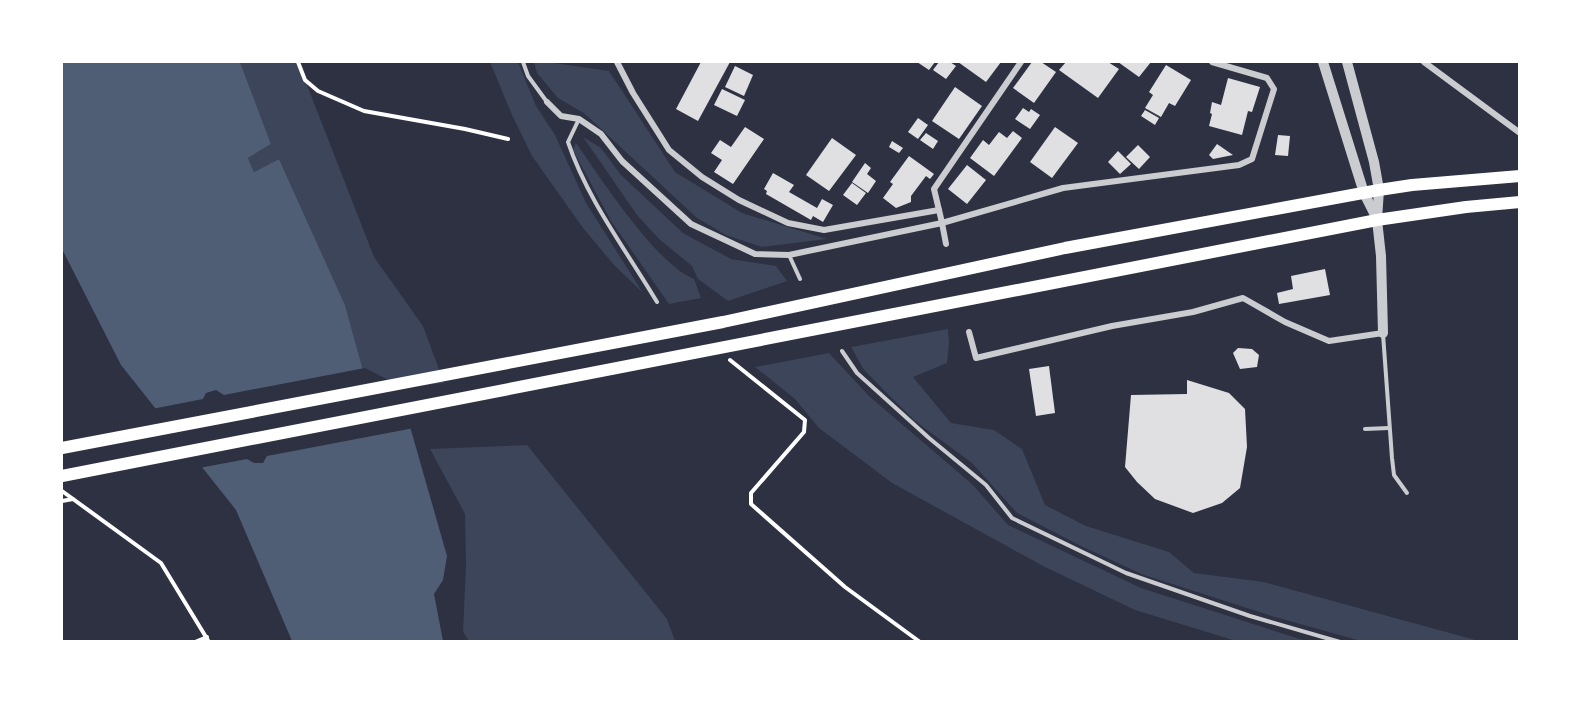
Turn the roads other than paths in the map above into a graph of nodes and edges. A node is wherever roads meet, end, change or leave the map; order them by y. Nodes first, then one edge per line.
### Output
1 (523, 62) edge
2 (617, 62) edge
3 (1021, 62) edge
4 (1212, 62) edge
5 (1323, 62) edge
6 (1347, 62) edge
7 (1424, 62) edge
8 (547, 102) joint
9 (579, 119) junction
10 (1520, 133) edge
11 (1520, 176) edge
12 (1379, 190) junction
13 (1364, 193) junction
14 (1520, 202) edge
15 (939, 210) junction
16 (1377, 220) junction
17 (942, 223) junction
18 (946, 244) dead end
19 (789, 255) junction
20 (800, 279) dead end
21 (657, 302) dead end
22 (969, 332) dead end
23 (1383, 333) junction
24 (842, 351) dead end
25 (1389, 428) junction
26 (1365, 429) dead end
27 (62, 448) edge
28 (62, 476) edge
29 (1407, 493) dead end
30 (1340, 642) edge

1 - 8 lane
2 - 15 street
3 - 15 street
4 - 17 street
5 - 13 street
6 - 12 street
7 - 10 street
8 - 9 street
9 - 19 street
9 - 21 lane
11 - 12 main road
12 - 13 main road
12 - 16 street
13 - 16 street
13 - 27 main road
14 - 16 main road
15 - 17 street
16 - 23 street
16 - 28 main road
17 - 18 street
17 - 19 street
19 - 20 lane
22 - 23 street
23 - 25 lane
24 - 30 lane
25 - 26 lane
25 - 29 lane

